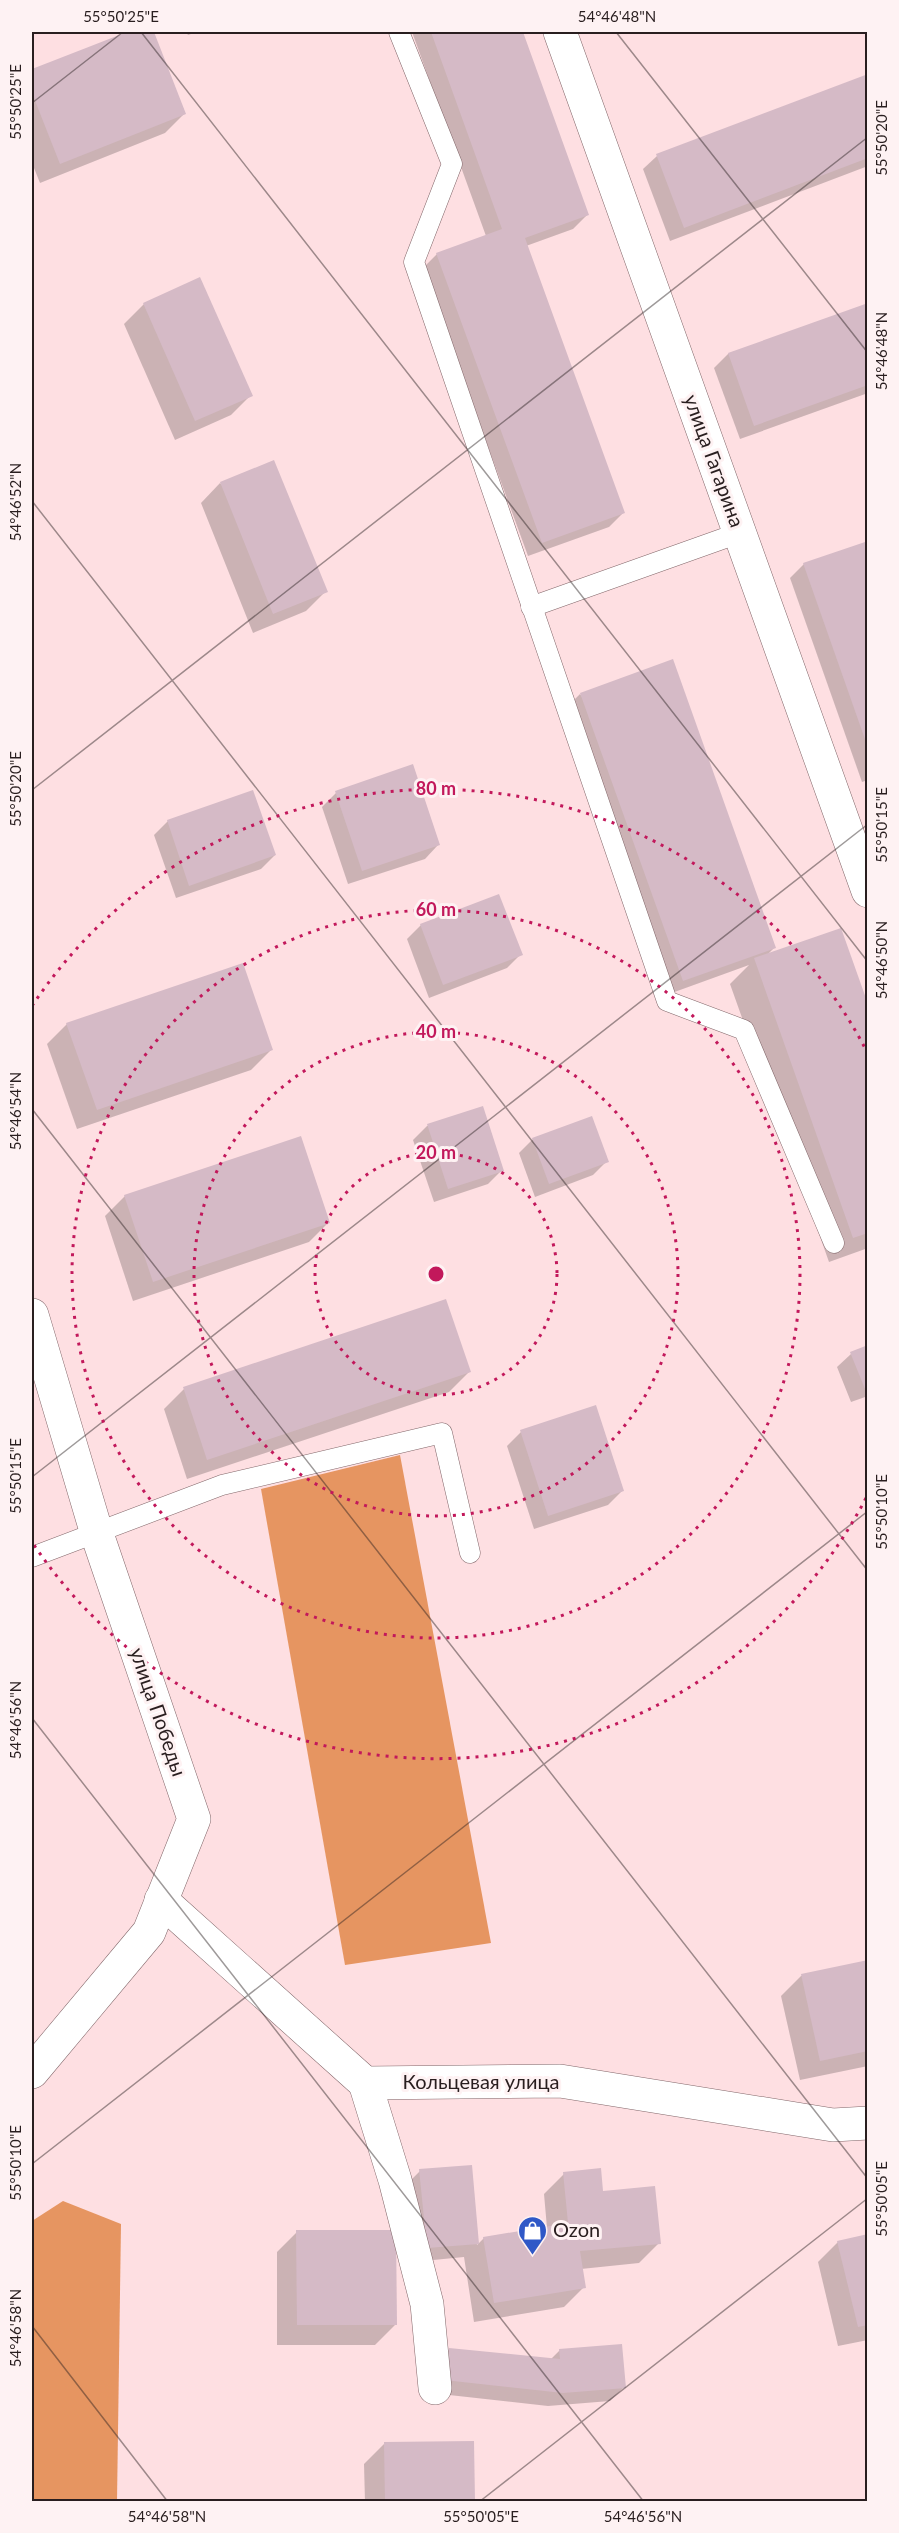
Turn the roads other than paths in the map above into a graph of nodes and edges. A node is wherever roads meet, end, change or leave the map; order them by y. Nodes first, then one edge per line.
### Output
1 (399, 32) edge
2 (560, 32) edge
3 (740, 534) junction
4 (531, 607) junction
5 (867, 891) edge
6 (834, 1243) dead end
7 (32, 1316) edge
8 (97, 1534) junction
9 (470, 1553) dead end
10 (32, 1557) edge
11 (162, 1900) junction
12 (32, 2072) edge
13 (365, 2083) junction
14 (867, 2123) edge
15 (435, 2388) dead end

1 - 4 lane
2 - 3 street, улица Гагарина
3 - 4 lane
3 - 5 street, улица Гагарина
4 - 6 lane
7 - 8 street, улица Победы
8 - 9 lane
8 - 10 lane
8 - 11 street, улица Победы
11 - 12 street, улица Победы
11 - 13 street
13 - 14 street, Кольцевая улица
13 - 15 street

